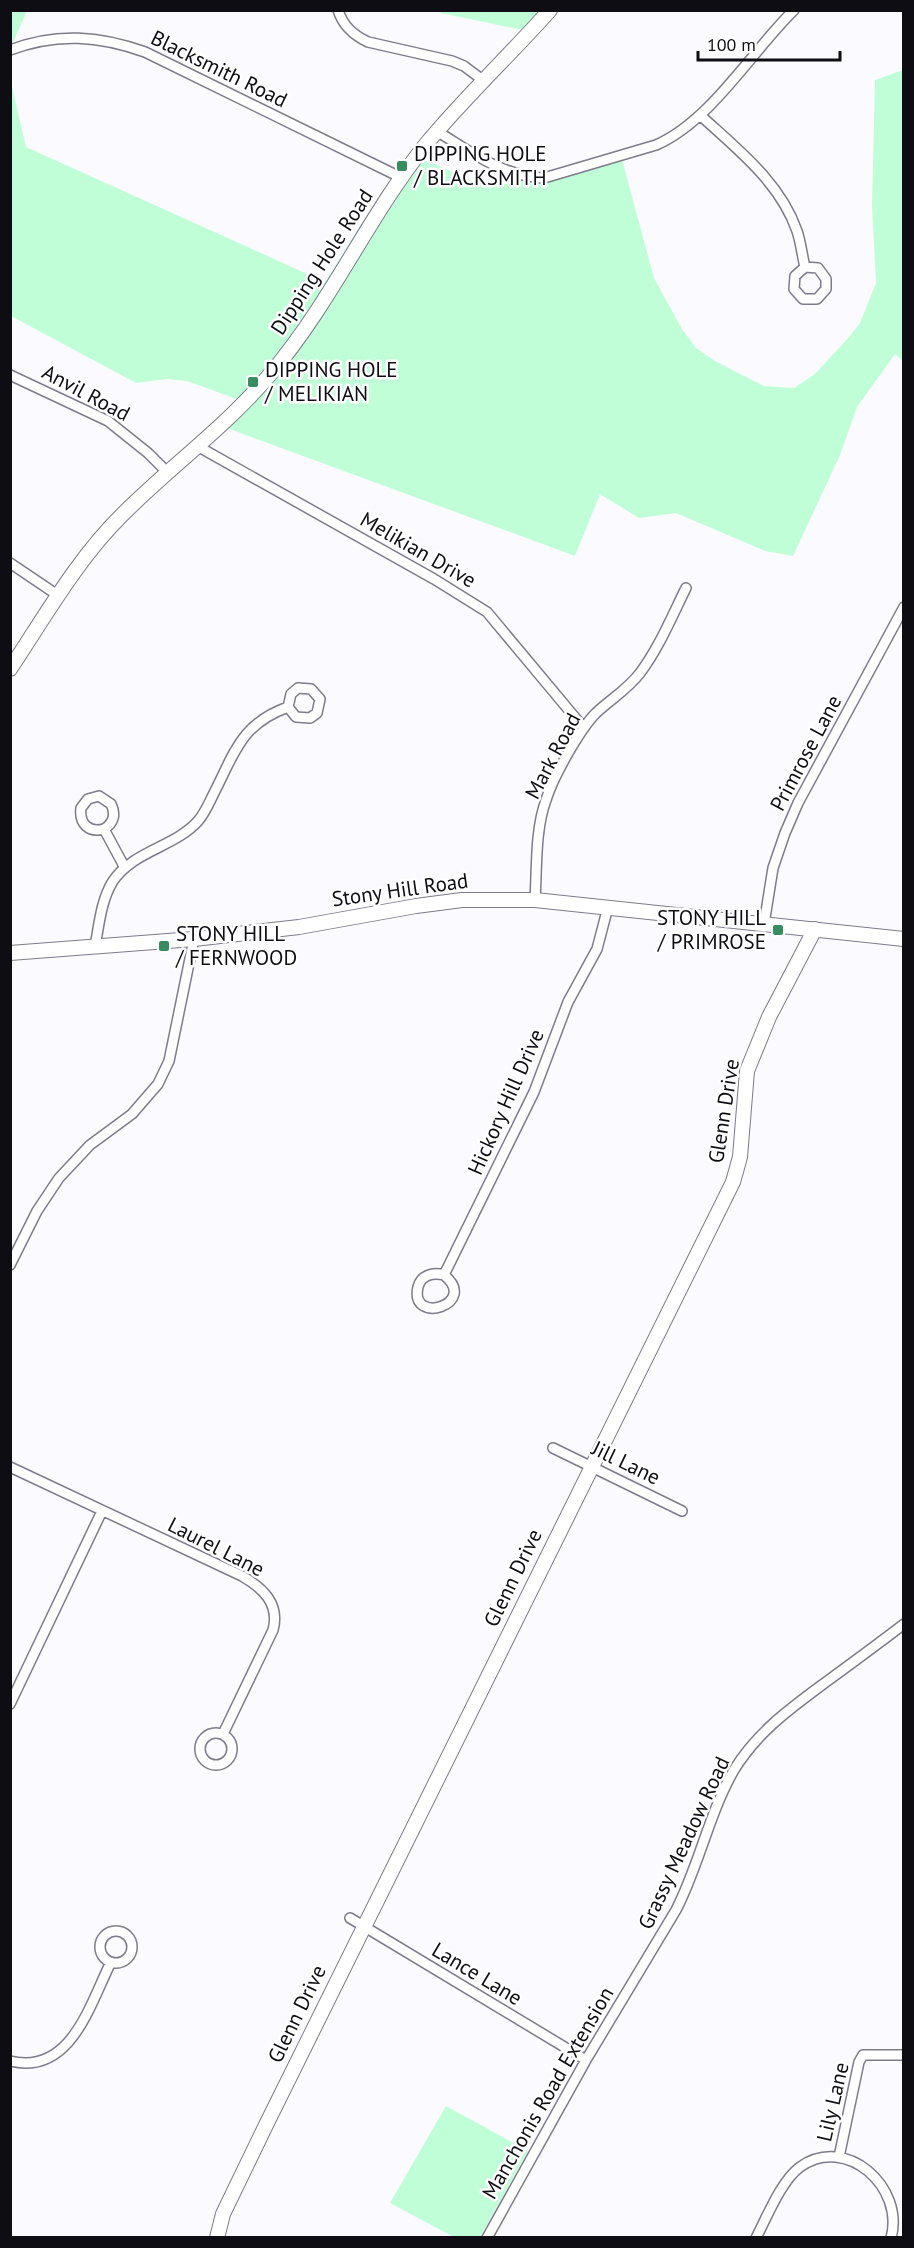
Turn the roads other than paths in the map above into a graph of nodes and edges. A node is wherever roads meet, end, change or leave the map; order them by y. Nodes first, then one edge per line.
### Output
1 (338, 10) edge
2 (550, 10) edge
3 (794, 10) edge
4 (10, 50) edge
5 (484, 81) junction
6 (700, 115) junction
7 (438, 132) junction
8 (402, 178) junction
9 (805, 267) dead end
10 (10, 375) edge
11 (199, 447) junction
12 (168, 473) junction
13 (10, 563) edge
14 (686, 588) dead end
15 (59, 596) junction
16 (903, 607) edge
17 (10, 669) edge
18 (288, 707) dead end
19 (583, 727) junction
20 (105, 829) dead end
21 (125, 868) junction
22 (535, 900) junction
23 (608, 908) junction
24 (764, 924) junction
25 (815, 930) junction
26 (194, 939) junction
27 (903, 939) edge
28 (95, 947) junction
29 (10, 953) edge
30 (10, 1265) edge
31 (444, 1275) dead end
32 (553, 1448) dead end
33 (592, 1466) junction
34 (10, 1467) edge
35 (102, 1511) junction
36 (682, 1511) dead end
37 (903, 1624) edge
38 (10, 1704) edge
39 (223, 1734) dead end
40 (350, 1918) dead end
41 (364, 1927) junction
42 (111, 1962) dead end
43 (642, 1969) joint
44 (903, 2055) edge
45 (586, 2060) junction
46 (10, 2061) edge
47 (839, 2157) junction
48 (217, 2238) edge
49 (487, 2238) edge
50 (756, 2238) edge
51 (891, 2238) edge

1 - 5 street
2 - 5 main road, Dipping Hole Road
3 - 6 street
4 - 8 street, Blacksmith Road
5 - 7 main road, Dipping Hole Road
6 - 7 street
6 - 9 street
7 - 8 main road, Dipping Hole Road
8 - 11 main road, Dipping Hole Road
10 - 12 street, Anvil Road
11 - 12 main road, Dipping Hole Road
11 - 19 street, Melikian Drive
12 - 15 main road, Dipping Hole Road
13 - 15 street
14 - 19 street, Mark Road
15 - 17 main road, Dipping Hole Road
16 - 24 street, Primrose Lane
18 - 21 street
19 - 22 street, Mark Road
20 - 21 street
21 - 28 street
22 - 23 main road, Stony Hill Road
22 - 26 main road, Stony Hill Road
23 - 24 main road, Stony Hill Road
23 - 31 street, Hickory Hill Drive
24 - 25 main road, Stony Hill Road
25 - 27 main road, Stony Hill Road
25 - 33 main road, Glenn Drive
26 - 28 main road, Stony Hill Road
26 - 30 street
28 - 29 main road, Stony Hill Road
32 - 33 street, Jill Lane
33 - 36 street, Jill Lane
33 - 41 main road, Glenn Drive
34 - 35 street, Laurel Lane
35 - 38 street
35 - 39 street, Laurel Lane
37 - 43 street, Grassy Meadow Road
40 - 41 street, Lance Lane
41 - 45 street, Lance Lane
41 - 48 main road, Glenn Drive
42 - 46 street
43 - 45 street, Manchonis Road Extension
44 - 47 street, Lily Lane
45 - 49 street, Manchonis Road Extension
47 - 50 street
47 - 51 street

